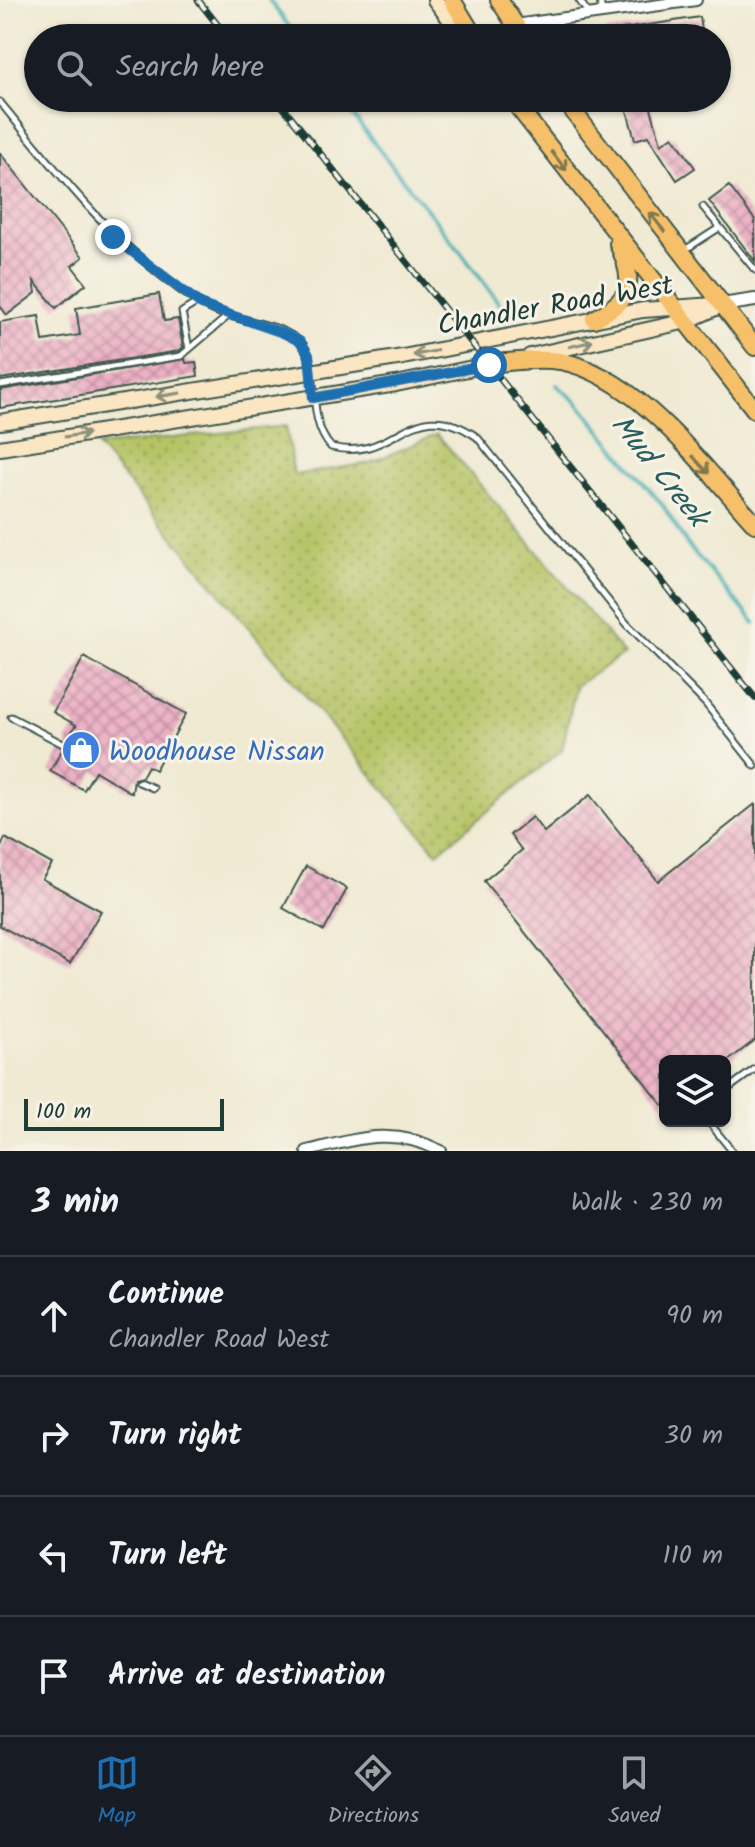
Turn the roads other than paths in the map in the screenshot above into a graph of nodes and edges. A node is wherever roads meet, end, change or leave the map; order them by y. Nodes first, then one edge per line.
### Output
1 (435, 0) edge
2 (452, 0) edge
3 (499, 0) edge
4 (579, 0) edge
5 (600, 0) edge
6 (696, 0) edge
7 (602, 13) junction
8 (589, 15) junction
9 (453, 24) edge
10 (467, 24) edge
11 (515, 24) edge
12 (552, 24) edge
13 (0, 102) edge
14 (522, 112) edge
15 (574, 112) edge
16 (703, 207) dead end
17 (606, 221) junction
18 (719, 228) junction
19 (681, 253) junction
20 (755, 270) edge
21 (755, 300) edge
22 (198, 302) junction
23 (722, 305) junction
24 (675, 306) junction
25 (228, 316) junction
26 (594, 319) junction
27 (687, 321) junction
28 (755, 347) edge
29 (189, 349) junction
30 (498, 363) junction
31 (310, 373) junction
32 (0, 385) edge
33 (313, 398) junction
34 (755, 410) edge
35 (0, 422) edge
36 (0, 448) edge
37 (755, 524) edge
38 (11, 717) dead end
39 (65, 745) dead end
40 (755, 766) edge
41 (139, 782) dead end
42 (153, 788) dead end
43 (755, 1069) edge
44 (731, 1087) edge
45 (713, 1127) edge
46 (307, 1151) edge
47 (441, 1151) edge
48 (732, 1151) edge

1 - 9 main road
2 - 10 main road
3 - 11 main road
4 - 8 lane
5 - 7 lane
6 - 7 street
7 - 8 street
8 - 12 street
13 - 22 lane
14 -> 17 main road
19 -> 15 main road
16 - 18 lane
17 - 24 main road
17 - 26 main road
18 - 19 lane
18 - 20 lane
19 - 23 main road
21 - 23 street
22 - 25 lane
22 - 29 lane
23 - 24 main road, Chandler Road West
23 - 27 main road, Chandler Road West
23 - 28 main road
24 - 26 main road, Chandler Road West
24 - 27 main road
25 - 29 lane
25 - 31 lane
26 -> 31 main road, Chandler Road West
30 -> 27 main road, Chandler Road West
27 - 34 main road
29 - 32 lane
30 - 33 main road, Chandler Road West
30 -> 37 main road
31 - 33 lane
31 -> 35 main road, Chandler Road West
36 -> 33 main road, Chandler Road West
33 - 40 lane
38 - 39 lane
41 - 42 lane
43 - 44 lane
45 - 48 lane
46 - 47 street

